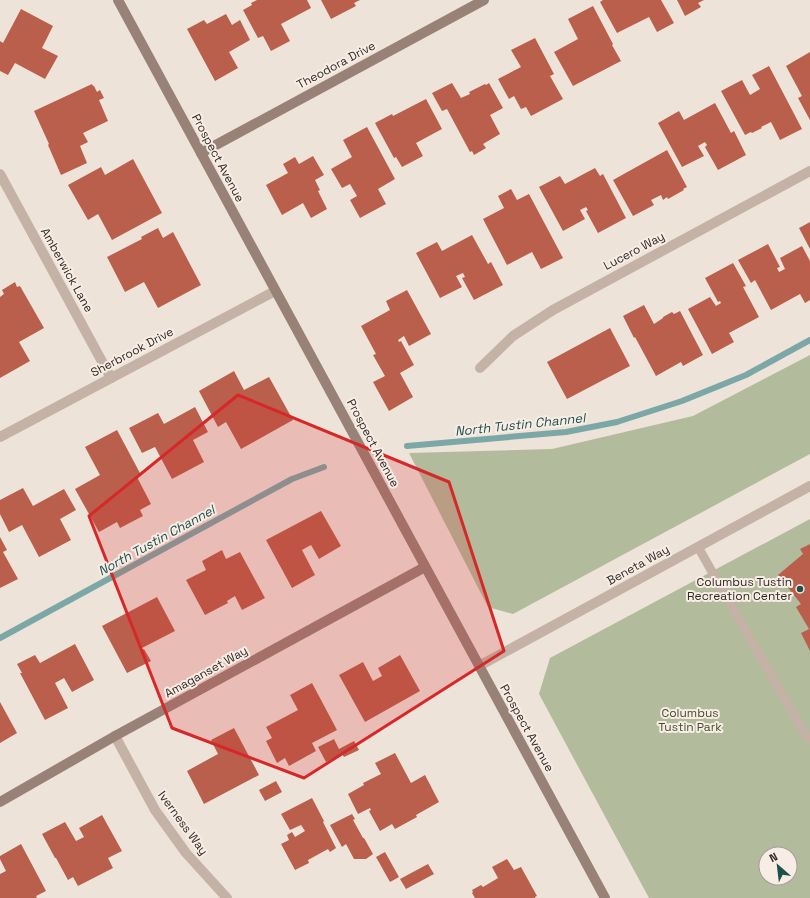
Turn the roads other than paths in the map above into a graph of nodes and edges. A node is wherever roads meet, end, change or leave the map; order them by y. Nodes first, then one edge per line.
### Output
1 (118, 0) edge
2 (484, 0) edge
3 (201, 153) junction
4 (810, 171) edge
5 (0, 174) edge
6 (275, 291) junction
7 (480, 368) dead end
8 (111, 378) junction
9 (0, 437) edge
10 (810, 486) edge
11 (698, 547) junction
12 (425, 567) junction
13 (479, 666) junction
14 (115, 736) junction
15 (810, 740) edge
16 (0, 802) edge
17 (226, 898) edge
18 (605, 898) edge

1 - 3 main road, Prospect Avenue
2 - 3 main road, Theodora Drive
3 - 6 main road, Prospect Avenue
4 - 7 street, Lucero Way
5 - 8 street, Amberwick Lane
6 - 8 street, Sherbrook Drive
6 - 12 main road, Prospect Avenue
8 - 9 street, Sherbrook Drive
10 - 11 street, Beneta Way
11 - 13 street, Beneta Way
11 - 15 lane
12 - 13 main road, Prospect Avenue
12 - 14 main road, Amaganset Way
13 - 18 main road, Prospect Avenue
14 - 16 main road, Amaganset Way
14 - 17 street, Iverness Way

